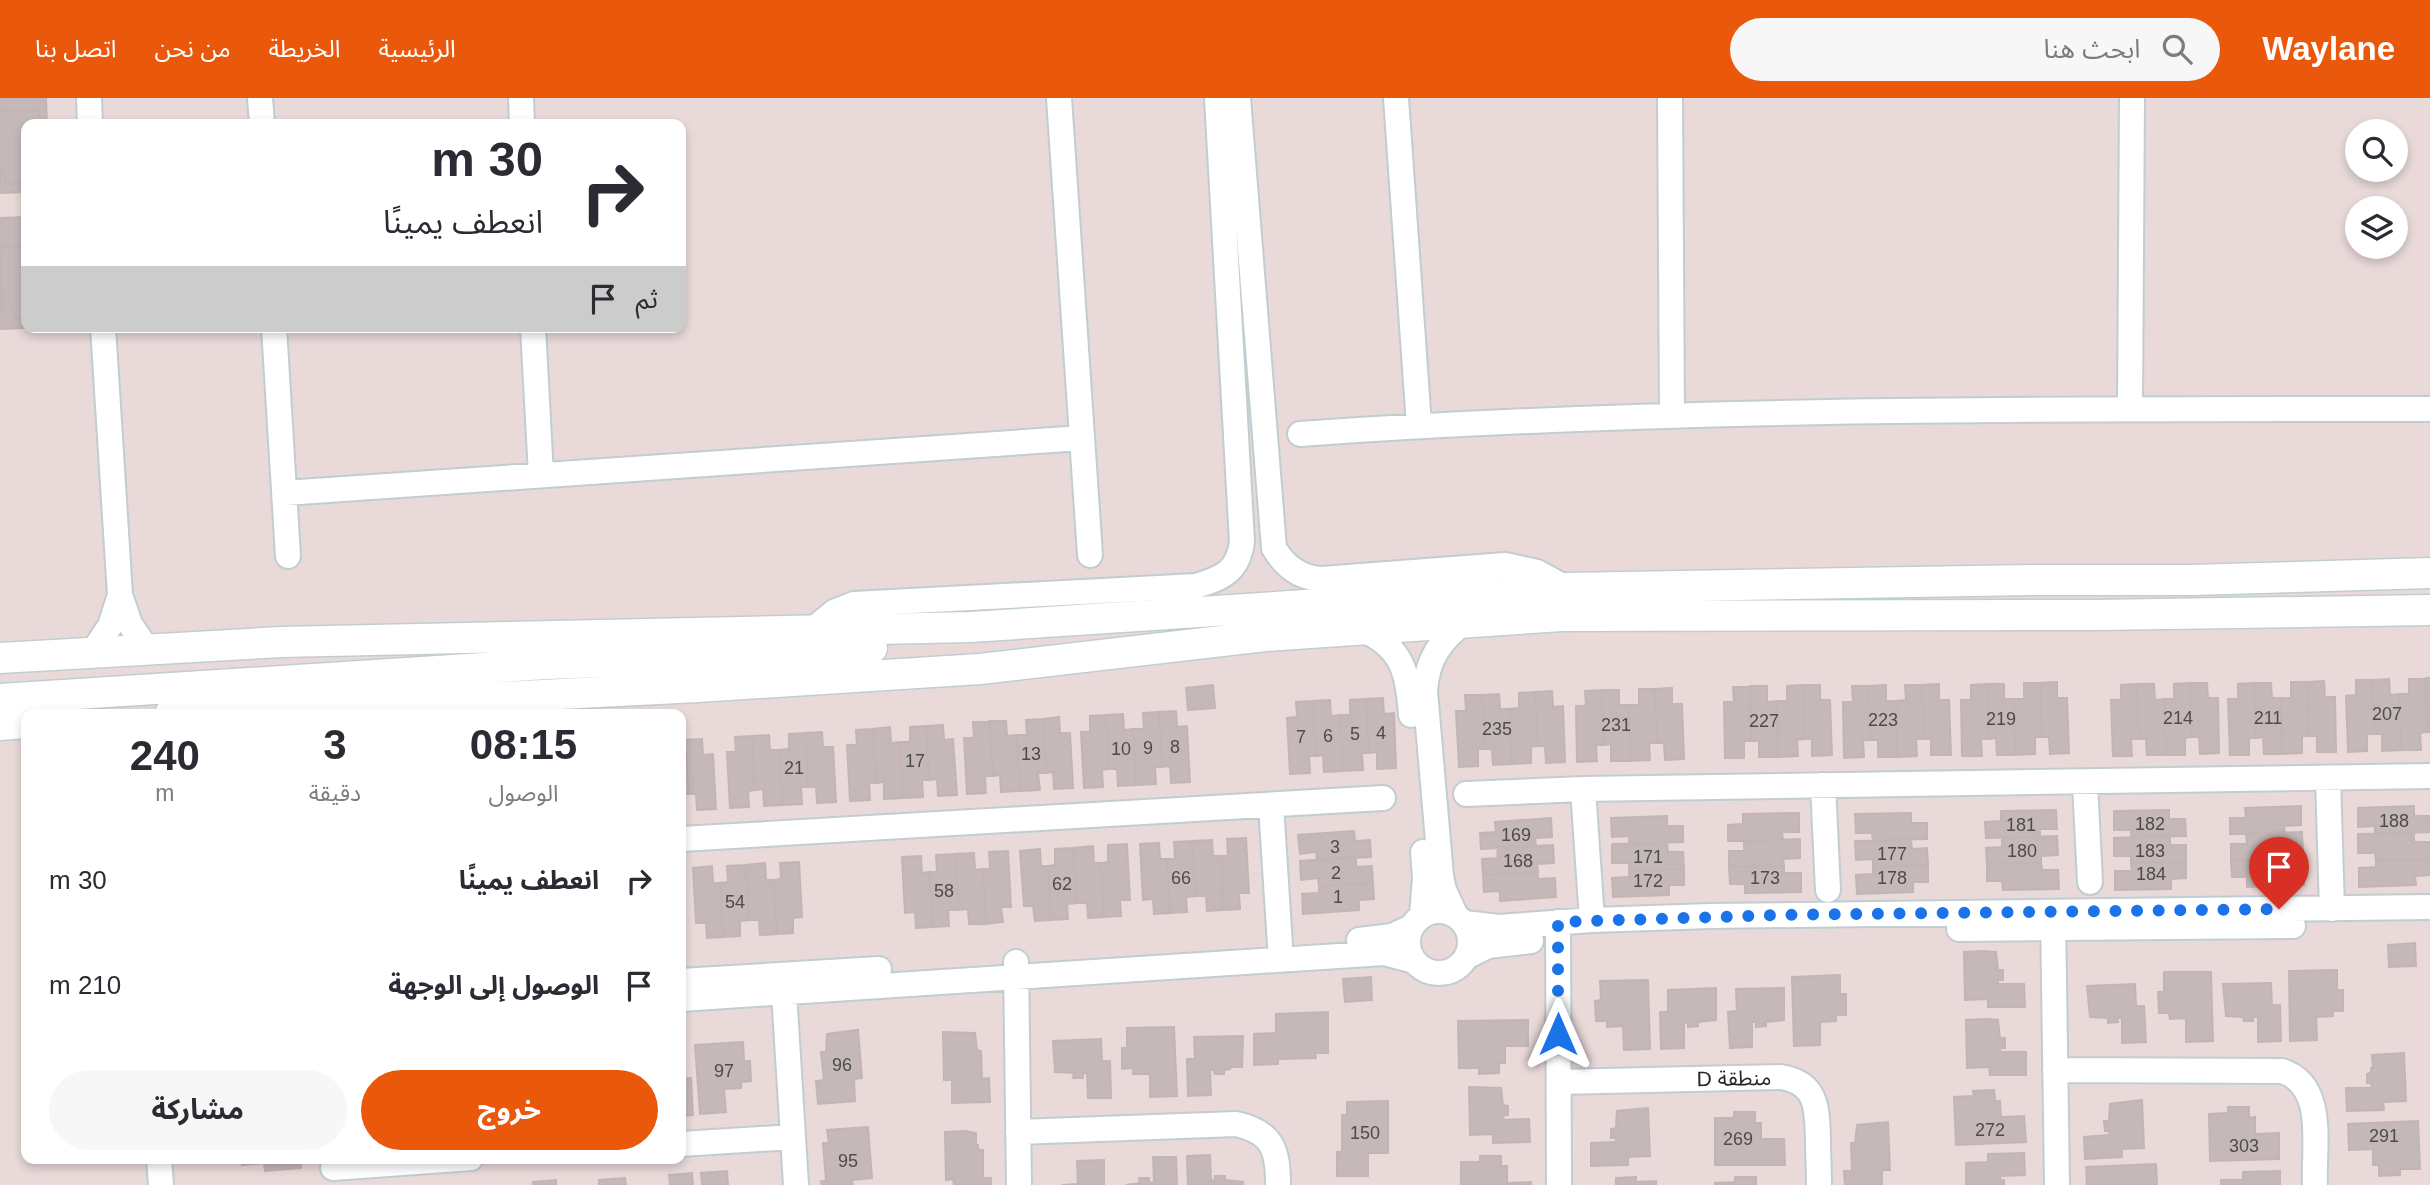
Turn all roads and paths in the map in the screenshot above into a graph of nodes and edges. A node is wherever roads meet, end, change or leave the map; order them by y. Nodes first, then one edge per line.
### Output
1 (89, 98) edge
2 (260, 98) edge
3 (521, 98) edge
4 (1059, 98) edge
5 (1217, 98) edge
6 (1238, 98) edge
7 (1396, 98) edge
8 (1670, 98) edge
9 (2132, 98) edge
10 (90, 119) edge
11 (262, 119) edge
12 (522, 119) edge
13 (103, 333) edge
14 (274, 333) edge
15 (533, 333) edge
16 (2130, 409) junction
17 (2430, 409) edge
18 (1672, 415) junction
19 (1419, 425) junction
20 (1300, 434) dead end
21 (1082, 438) junction
22 (1267, 462) junction
23 (1238, 464) junction
24 (541, 475) junction
25 (285, 493) junction
26 (1090, 555) dead end
27 (288, 556) dead end
28 (2430, 573) edge
29 (1566, 588) junction
30 (120, 595) junction
31 (2430, 610) edge
32 (1466, 621) junction
33 (971, 628) junction
34 (1361, 629) junction
35 (811, 631) junction
36 (147, 649) junction
37 (92, 653) junction
38 (8, 655) edge
39 (0, 699) edge
40 (170, 701) edge
41 (21, 723) edge
42 (0, 724) edge
43 (2430, 776) edge
44 (2328, 779) junction
45 (2085, 783) junction
46 (1823, 785) junction
47 (1583, 789) junction
48 (1466, 794) dead end
49 (1383, 798) dead end
50 (1271, 805) junction
51 (686, 839) edge
52 (2090, 882) dead end
53 (1828, 890) dead end
54 (2430, 907) edge
55 (2332, 909) junction
56 (1460, 919) junction
57 (1592, 920) junction
58 (2053, 920) junction
59 (1417, 921) junction
60 (2430, 924) edge
61 (1558, 930) junction
62 (1280, 945) junction
63 (1468, 956) junction
64 (1414, 961) junction
65 (1016, 969) junction
66 (686, 981) edge
67 (783, 984) junction
68 (686, 998) edge
69 (2055, 1070) junction
70 (1559, 1082) junction
71 (1018, 1132) junction
72 (793, 1137) junction
73 (686, 1144) edge
74 (159, 1164) edge
75 (402, 1164) edge
76 (333, 1170) edge
77 (161, 1185) edge
78 (796, 1185) edge
79 (1019, 1185) edge
80 (1278, 1185) edge
81 (1559, 1185) edge
82 (1819, 1185) edge
83 (2057, 1185) edge
84 (2315, 1185) edge

1 - 10 street
2 - 11 street
3 - 12 street
4 - 21 street
5 - 23 street
6 - 22 street
7 - 19 street
8 - 18 street
9 - 16 street
13 - 30 street
14 - 25 street
15 - 24 street
16 - 17 street
16 - 18 street
18 - 19 street
19 - 20 street
21 - 24 street
21 - 26 street
22 - 23 street
22 - 29 street
23 - 35 street
24 - 25 street
25 - 27 street
28 - 29 street
29 - 33 street
30 - 36 street
30 - 37 street
31 - 32 street
32 - 34 street
32 - 56 street
33 - 35 street
33 - 40 street
34 - 40 street
34 - 59 street
35 - 36 street
36 - 37 street
37 - 38 street
39 - 40 street
41 - 42 street
43 - 44 street
44 - 45 street
44 - 55 street
45 - 46 street
45 - 52 street
46 - 47 street
46 - 53 street
47 - 48 street
47 - 57 street
49 - 50 street
50 - 51 street
50 - 62 street
54 - 55 street
55 - 58 street
56 - 59 street
56 - 61 street
56 - 63 street
57 - 58 street
57 - 61 street
58 - 60 street
58 - 61 street
58 - 69 street
59 - 62 street
59 - 64 street
61 - 63 street
61 - 70 street
62 - 65 street
63 - 64 street
64 - 65 street
65 - 67 street
65 - 71 street
66 - 67 street
67 - 68 street
67 - 72 street
69 - 83 street
69 - 84 street
70 - 81 street
70 - 82 street, D منطقة
71 - 79 street
71 - 80 street
72 - 73 street
72 - 78 street
74 - 77 street
75 - 76 street

